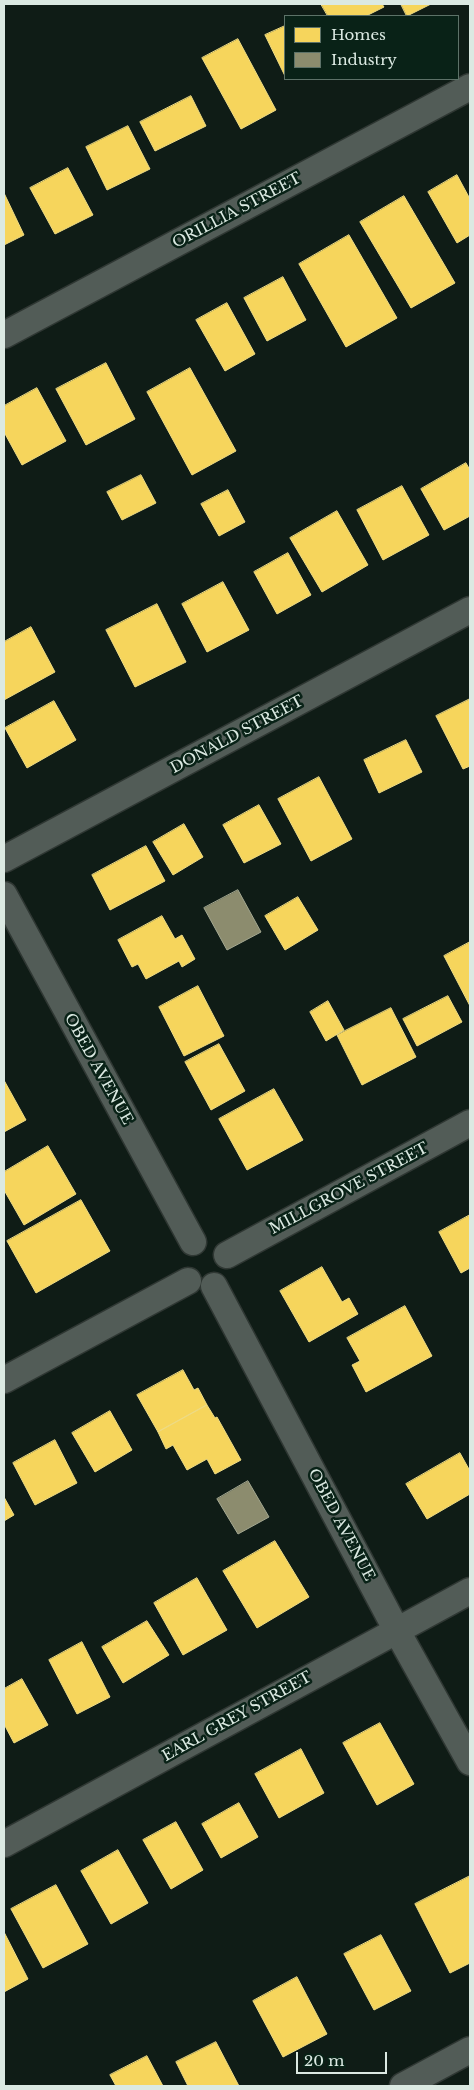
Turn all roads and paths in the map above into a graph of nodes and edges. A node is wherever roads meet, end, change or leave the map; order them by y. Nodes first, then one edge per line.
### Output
1 (470, 87) edge
2 (4, 335) edge
3 (470, 610) edge
4 (4, 859) edge
5 (4, 895) edge
6 (470, 1123) edge
7 (193, 1242) junction
8 (227, 1254) junction
9 (188, 1282) junction
10 (214, 1286) junction
11 (4, 1380) edge
12 (470, 1591) edge
13 (397, 1631) junction
14 (470, 1762) edge
15 (4, 1844) edge
16 (470, 2050) edge
17 (403, 2086) edge

1 - 2 street, ORILLIA STREET
3 - 4 street, DONALD STREET
5 - 7 street, OBED AVENUE
6 - 8 street, MILLGROVE STREET
7 - 8 street
7 - 9 street
8 - 10 street
9 - 10 street
9 - 11 street
10 - 13 street, OBED AVENUE
12 - 13 street, EARL GREY STREET
13 - 14 street, OBED AVENUE
13 - 15 street, EARL GREY STREET
16 - 17 street

